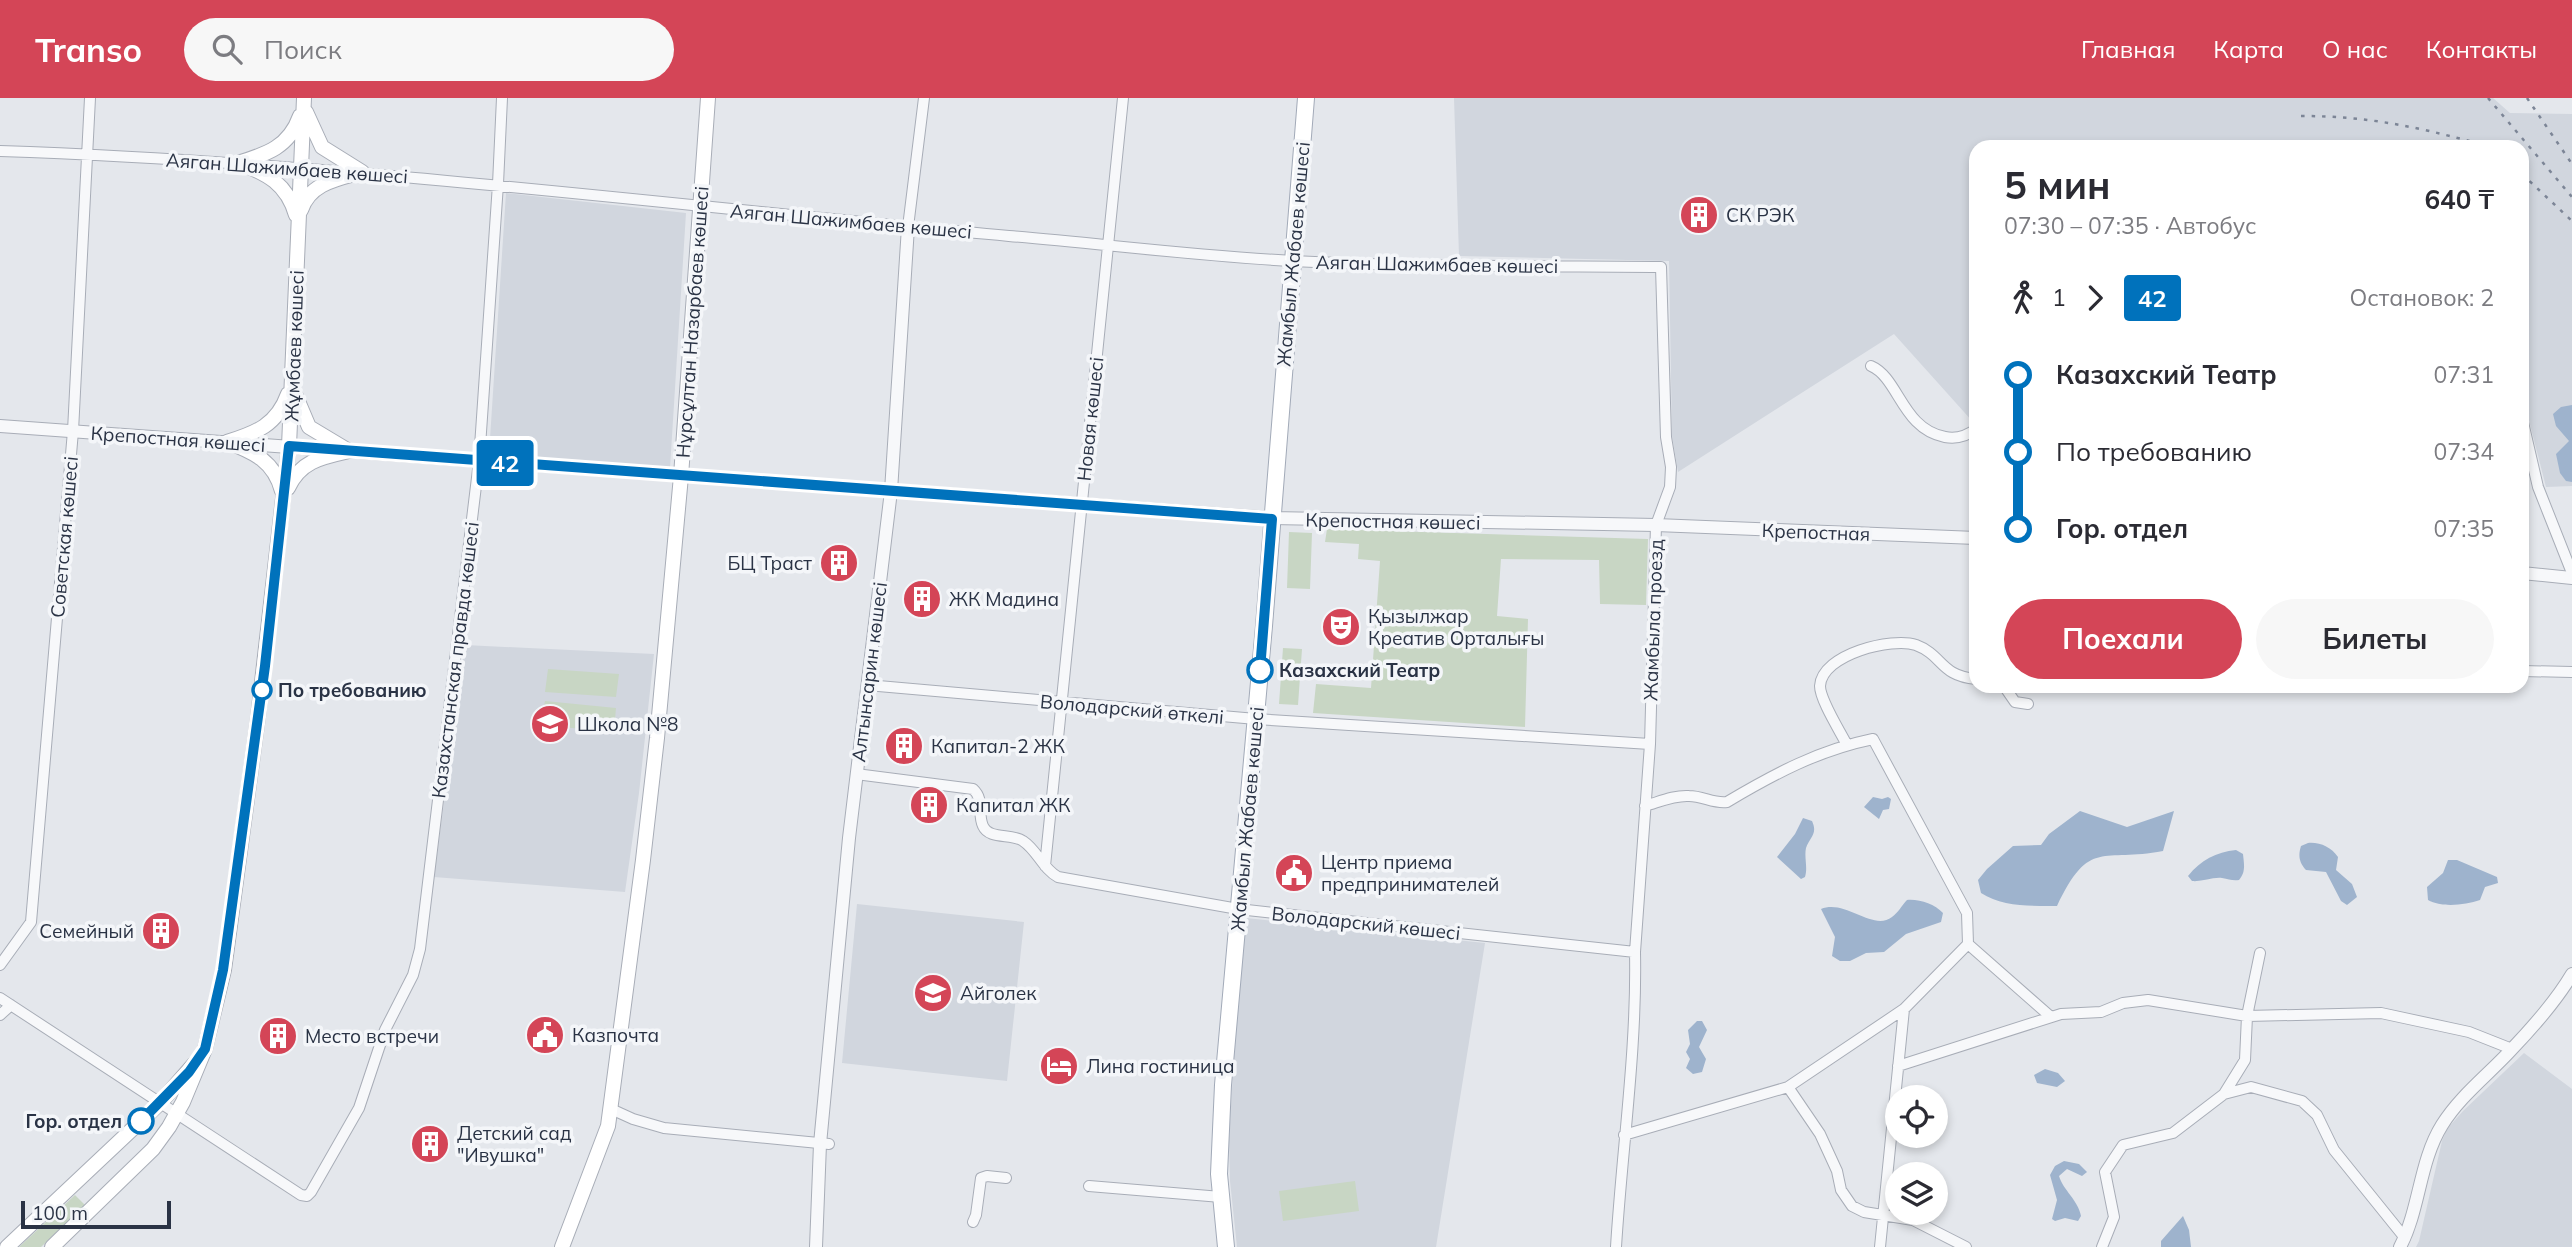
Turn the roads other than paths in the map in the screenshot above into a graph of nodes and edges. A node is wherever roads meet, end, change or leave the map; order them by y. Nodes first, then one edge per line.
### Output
1 (90, 98) edge
2 (502, 98) edge
3 (708, 98) edge
4 (924, 98) edge
5 (1123, 98) edge
6 (1306, 98) edge
7 (304, 101) edge
8 (0, 151) edge
9 (87, 154) junction
10 (238, 163) junction
11 (301, 167) junction
12 (362, 173) junction
13 (498, 184) junction
14 (701, 207) junction
15 (299, 223) junction
16 (908, 227) junction
17 (1108, 245) junction
18 (1292, 261) junction
19 (1661, 267) joint
20 (1871, 366) dead end
21 (292, 384) junction
22 (0, 426) edge
23 (73, 432) junction
24 (1969, 432) edge
25 (226, 442) junction
26 (289, 446) junction
27 (2529, 448) edge
28 (349, 451) junction
29 (479, 461) junction
30 (2529, 473) edge
31 (2535, 473) junction
32 (681, 476) junction
33 (891, 491) junction
34 (284, 499) junction
35 (1082, 505) junction
36 (1272, 519) junction
37 (1656, 525) junction
38 (1969, 538) edge
39 (2529, 573) edge
40 (2572, 575) edge
41 (2529, 671) edge
42 (2572, 672) edge
43 (1969, 678) edge
44 (867, 685) junction
45 (2009, 693) edge
46 (1063, 703) junction
47 (2028, 704) dead end
48 (1256, 719) junction
49 (1650, 744) junction
50 (1847, 744) junction
51 (856, 774) junction
52 (1645, 806) junction
53 (1045, 866) junction
54 (1238, 909) junction
55 (1968, 944) junction
56 (1635, 952) junction
57 (2260, 953) dead end
58 (0, 965) edge
59 (2572, 974) edge
60 (0, 998) edge
61 (10, 1005) junction
62 (1904, 1009) junction
63 (0, 1015) edge
64 (2247, 1016) junction
65 (2051, 1017) junction
66 (205, 1049) junction
67 (2512, 1049) junction
68 (1898, 1066) junction
69 (1788, 1087) junction
70 (2224, 1094) junction
71 (160, 1103) junction
72 (611, 1109) junction
73 (177, 1114) junction
74 (1624, 1135) junction
75 (825, 1144) junction
76 (1006, 1178) dead end
77 (1089, 1186) dead end
78 (1221, 1197) junction
79 (1883, 1215) junction
80 (973, 1222) dead end
81 (2402, 1242) edge
82 (7, 1247) edge
83 (52, 1247) edge
84 (562, 1247) edge
85 (817, 1247) edge
86 (1226, 1247) edge
87 (1616, 1247) edge
88 (1880, 1247) edge
89 (1966, 1247) edge
90 (2102, 1247) edge

1 - 9 street, Советская көшесі
2 - 13 street, Казахстанская правда көшесі
3 - 14 main road, Нұрсұлтан Назарбаев көшесі
4 - 16 street, Алтынсарин көшесі
5 - 17 street, Новая көшесі
6 - 18 main road, Жамбыл Жабаев көшесі
7 - 10 main road
7 - 11 main road, Жұмбаев көшесі
7 - 12 main road
8 - 9 street, Аяган Шажимбаев көшесі
9 - 10 street, Аяган Шажимбаев көшесі
9 - 23 street, Советская көшесі
10 - 11 street, Аяган Шажимбаев көшесі
10 - 15 main road
11 - 12 street, Аяган Шажимбаев көшесі
11 - 15 main road, Жұмбаев көшесі
12 - 13 street, Аяган Шажимбаев көшесі
12 - 15 main road
13 - 14 street, Аяган Шажимбаев көшесі
13 - 29 street, Казахстанская правда көшесі
14 - 16 street, Аяган Шажимбаев көшесі
14 - 32 main road, Нұрсұлтан Назарбаев көшесі
15 - 21 main road, Жұмбаев көшесі
16 - 17 street, Аяган Шажимбаев көшесі
16 - 33 street, Алтынсарин көшесі
17 - 18 street, Аяган Шажимбаев көшесі
17 - 35 street, Новая көшесі
18 - 19 street, Аяган Шажимбаев көшесі
18 - 36 main road, Жамбыл Жабаев көшесі
19 - 37 street, Жамбыла проезд
20 - 24 street
21 - 25 main road
21 - 26 main road, Жұмбаев көшесі
21 - 28 main road
22 - 23 street, Крепостная көшесі
23 - 25 street, Крепостная көшесі
23 - 58 street, Советская көшесі
25 - 26 street, Крепостная көшесі
25 - 34 main road
26 - 28 street, Крепостная көшесі
26 - 34 main road, Жұмбаев көшесі
27 - 31 street
28 - 29 street, Крепостная көшесі
28 - 34 main road
29 - 32 street, Крепостная көшесі
29 - 73 street, Казахстанская правда көшесі
30 - 31 street
31 - 40 street
32 - 33 street, Крепостная көшесі
32 - 72 main road, Нұрсұлтан Назарбаев көшесі
33 - 35 street, Крепостная көшесі
33 - 44 street, Алтынсарин көшесі
34 - 66 main road, Жұмбаев көшесі
35 - 36 street, Крепостная көшесі
35 - 46 street, Новая көшесі
36 - 37 street, Крепостная көшесі
36 - 48 main road, Жамбыл Жабаев көшесі
37 - 38 street, Крепостная
37 - 49 street, Жамбыла проезд
39 - 40 street
41 - 42 street
43 - 50 street
44 - 46 street, Володарский өткелі
44 - 51 street, Алтынсарин көшесі
45 - 47 street
46 - 48 street, Володарский өткелі
46 - 53 street, Новая көшесі
48 - 49 street, Володарский өткелі
48 - 54 main road, Жамбыл Жабаев көшесі
49 - 52 street, Жамбыла проезд
50 - 52 street
50 - 55 street
51 - 53 street, Володарский көшесі
51 - 75 street, Алтынсарин көшесі
52 - 56 street, Жамбыла проезд
53 - 54 street, Володарский көшесі
54 - 56 street, Володарский көшесі
54 - 78 main road, Жамбыл Жабаев көшесі
55 - 62 street
55 - 65 street
56 - 74 street, Жамбыла проезд
57 - 64 street
59 - 67 street
60 - 61 street
61 - 63 street
61 - 71 street
62 - 68 street
62 - 69 street
64 - 65 street
64 - 67 street
64 - 70 street
65 - 68 street
66 - 71 main road, Жұмбаев көшесі
66 - 73 main road, Жұмбаев көшесі
67 - 81 street
68 - 79 street
69 - 74 street
69 - 79 street
70 - 81 street
70 - 90 street
71 - 73 street
71 - 82 main road, Жұмбаев көшесі
72 - 75 street
72 - 84 main road, Нұрсұлтан Назарбаев көшесі
73 - 83 main road, Жұмбаев көшесі
74 - 87 street, Жамбыла проезд
75 - 85 street, Алтынсарин көшесі
76 - 80 street
77 - 78 street
78 - 86 main road, Жамбыл Жабаев көшесі
79 - 88 street
79 - 89 street

